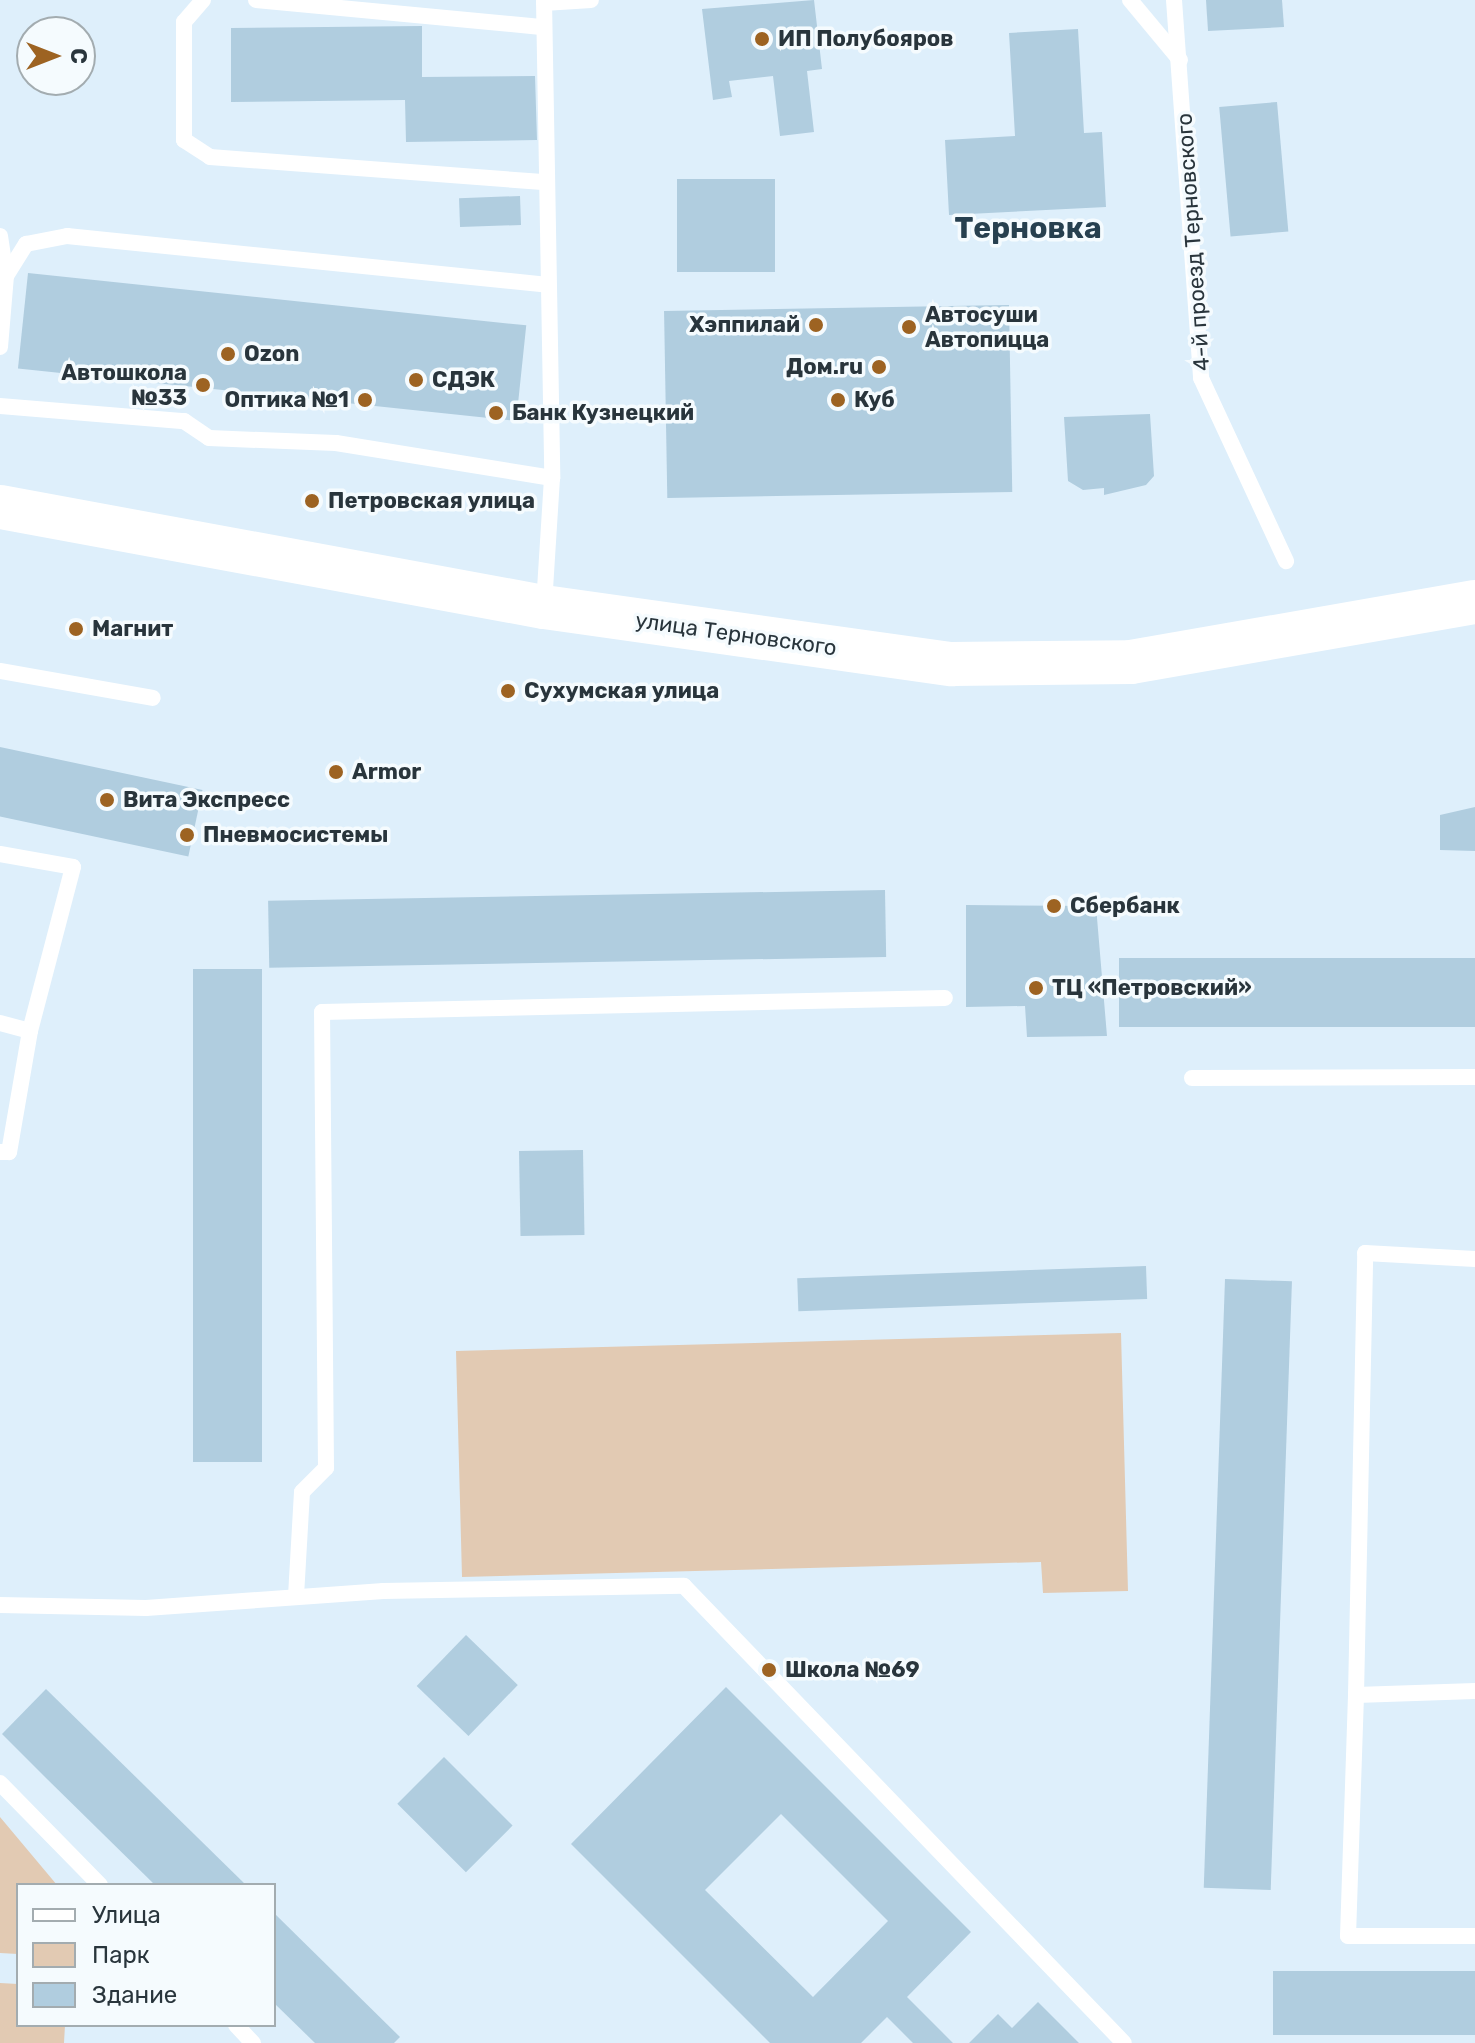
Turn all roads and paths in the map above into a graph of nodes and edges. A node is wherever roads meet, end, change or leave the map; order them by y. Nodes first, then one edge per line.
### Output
1 (203, 0) edge
2 (256, 0) edge
3 (591, 0) edge
4 (1130, 0) edge
5 (1174, 0) edge
6 (544, 2) edge
7 (544, 27) junction
8 (1181, 61) junction
9 (546, 182) junction
10 (0, 236) edge
11 (6, 276) junction
12 (546, 285) junction
13 (2, 301) edge
14 (0, 347) edge
15 (0, 406) edge
16 (552, 478) junction
17 (0, 507) edge
18 (1286, 561) dead end
19 (1475, 602) edge
20 (544, 607) junction
21 (0, 671) edge
22 (153, 698) dead end
23 (0, 854) edge
24 (945, 998) dead end
25 (0, 1023) edge
26 (30, 1031) junction
27 (1475, 1077) edge
28 (1192, 1078) dead end
29 (0, 1152) edge
30 (1475, 1259) edge
31 (296, 1596) junction
32 (0, 1605) edge
33 (1475, 1691) edge
34 (1356, 1695) junction
35 (0, 1783) edge
36 (98, 1883) edge
37 (1475, 1936) edge
38 (238, 2027) edge
39 (253, 2043) edge
40 (1124, 2043) edge

1 - 9 lane
2 - 7 lane
3 - 6 lane
4 - 8 lane
5 - 8 lane, 4-й проезд Терновского
6 - 7 lane
7 - 9 lane
8 - 18 lane, 4-й проезд Терновского
9 - 12 lane
10 - 11 lane
11 - 12 lane
11 - 13 lane
12 - 16 lane
13 - 14 lane
15 - 16 lane
16 - 20 lane
17 - 20 main road, улица Терновского
19 - 20 main road, улица Терновского
21 - 22 lane
23 - 26 lane
24 - 31 lane
25 - 26 lane
26 - 29 lane
27 - 28 lane
30 - 34 lane
31 - 32 lane
31 - 40 lane
33 - 34 lane
34 - 37 lane
35 - 36 lane
38 - 39 lane

